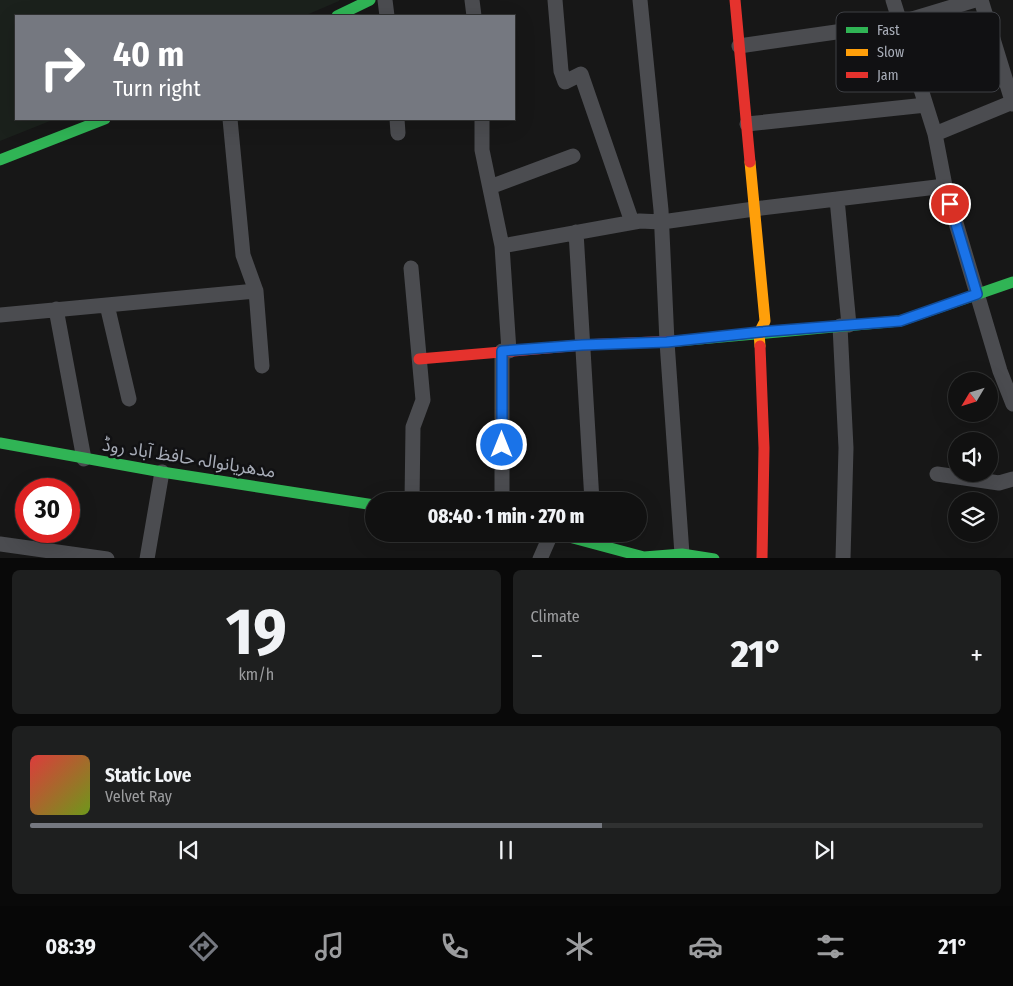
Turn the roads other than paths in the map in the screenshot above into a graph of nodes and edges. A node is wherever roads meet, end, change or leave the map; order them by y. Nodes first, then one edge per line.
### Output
1 (370, 0) edge
2 (385, 0) edge
3 (472, 0) edge
4 (555, 0) edge
5 (640, 0) edge
6 (735, 0) edge
7 (975, 0) edge
8 (981, 0) edge
9 (353, 4) edge
10 (935, 12) edge
11 (985, 12) edge
12 (338, 15) edge
13 (387, 15) edge
14 (474, 15) edge
15 (836, 32) edge
16 (739, 46) junction
17 (1000, 61) edge
18 (922, 92) edge
19 (1013, 103) edge
20 (926, 105) junction
21 (102, 120) edge
22 (230, 120) edge
23 (482, 120) edge
24 (747, 124) junction
25 (935, 134) junction
26 (573, 156) dead end
27 (0, 160) edge
28 (945, 186) junction
29 (490, 187) junction
30 (837, 199) junction
31 (754, 209) junction
32 (632, 222) junction
33 (662, 222) junction
34 (576, 232) junction
35 (502, 246) junction
36 (411, 268) dead end
37 (1013, 282) edge
38 (256, 291) junction
39 (977, 294) junction
40 (106, 305) junction
41 (56, 309) junction
42 (0, 315) edge
43 (844, 326) junction
44 (760, 332) junction
45 (667, 342) junction
46 (582, 345) junction
47 (506, 351) junction
48 (419, 359) junction
49 (262, 366) dead end
50 (129, 399) dead end
51 (1013, 404) edge
52 (0, 443) edge
53 (84, 459) junction
54 (162, 472) junction
55 (937, 474) dead end
56 (1013, 478) edge
57 (412, 492) edge
58 (502, 492) edge
59 (591, 492) edge
60 (365, 504) edge
61 (547, 542) edge
62 (605, 542) edge
63 (0, 544) edge
64 (682, 554) junction
65 (107, 558) edge
66 (147, 558) edge
67 (540, 558) edge
68 (644, 558) edge
69 (714, 558) edge
70 (762, 558) edge
71 (843, 558) edge

1 - 9 street
2 - 13 street
3 - 14 street
4 - 32 street
5 - 33 street
6 - 16 street
7 - 10 street
8 - 11 street
9 - 12 street
15 - 16 street
16 - 24 street
17 - 19 street
18 - 20 street
19 - 25 street
20 - 24 street
20 - 25 street
21 - 27 street
22 - 38 street
23 - 29 street
24 - 31 street
25 - 28 street
26 - 29 street
28 - 30 street
28 - 39 street
29 - 35 street
30 - 31 street
30 - 43 street
31 - 33 street
31 - 44 street
32 - 33 street
32 - 34 street
33 - 45 street
34 - 35 street
34 - 46 street
35 - 47 street
36 - 48 street
37 - 39 street
38 - 40 street
38 - 49 street
39 - 43 street
39 - 51 street
40 - 41 street
40 - 50 street
41 - 42 street
41 - 53 street
43 - 44 street
43 - 71 street
44 - 45 street
44 - 70 street
45 - 46 street
45 - 64 street
46 - 47 street
46 - 59 street
47 - 48 street
47 - 58 street
48 - 57 street
52 - 53 street, مدھریانوالہ حافظ آباد روڈ
53 - 54 street, مدھریانوالہ حافظ آباد روڈ
54 - 60 street, مدھریانوالہ حافظ آباد روڈ
54 - 66 street
55 - 56 street
61 - 67 street
62 - 68 street
63 - 65 street
64 - 68 street
64 - 69 street

